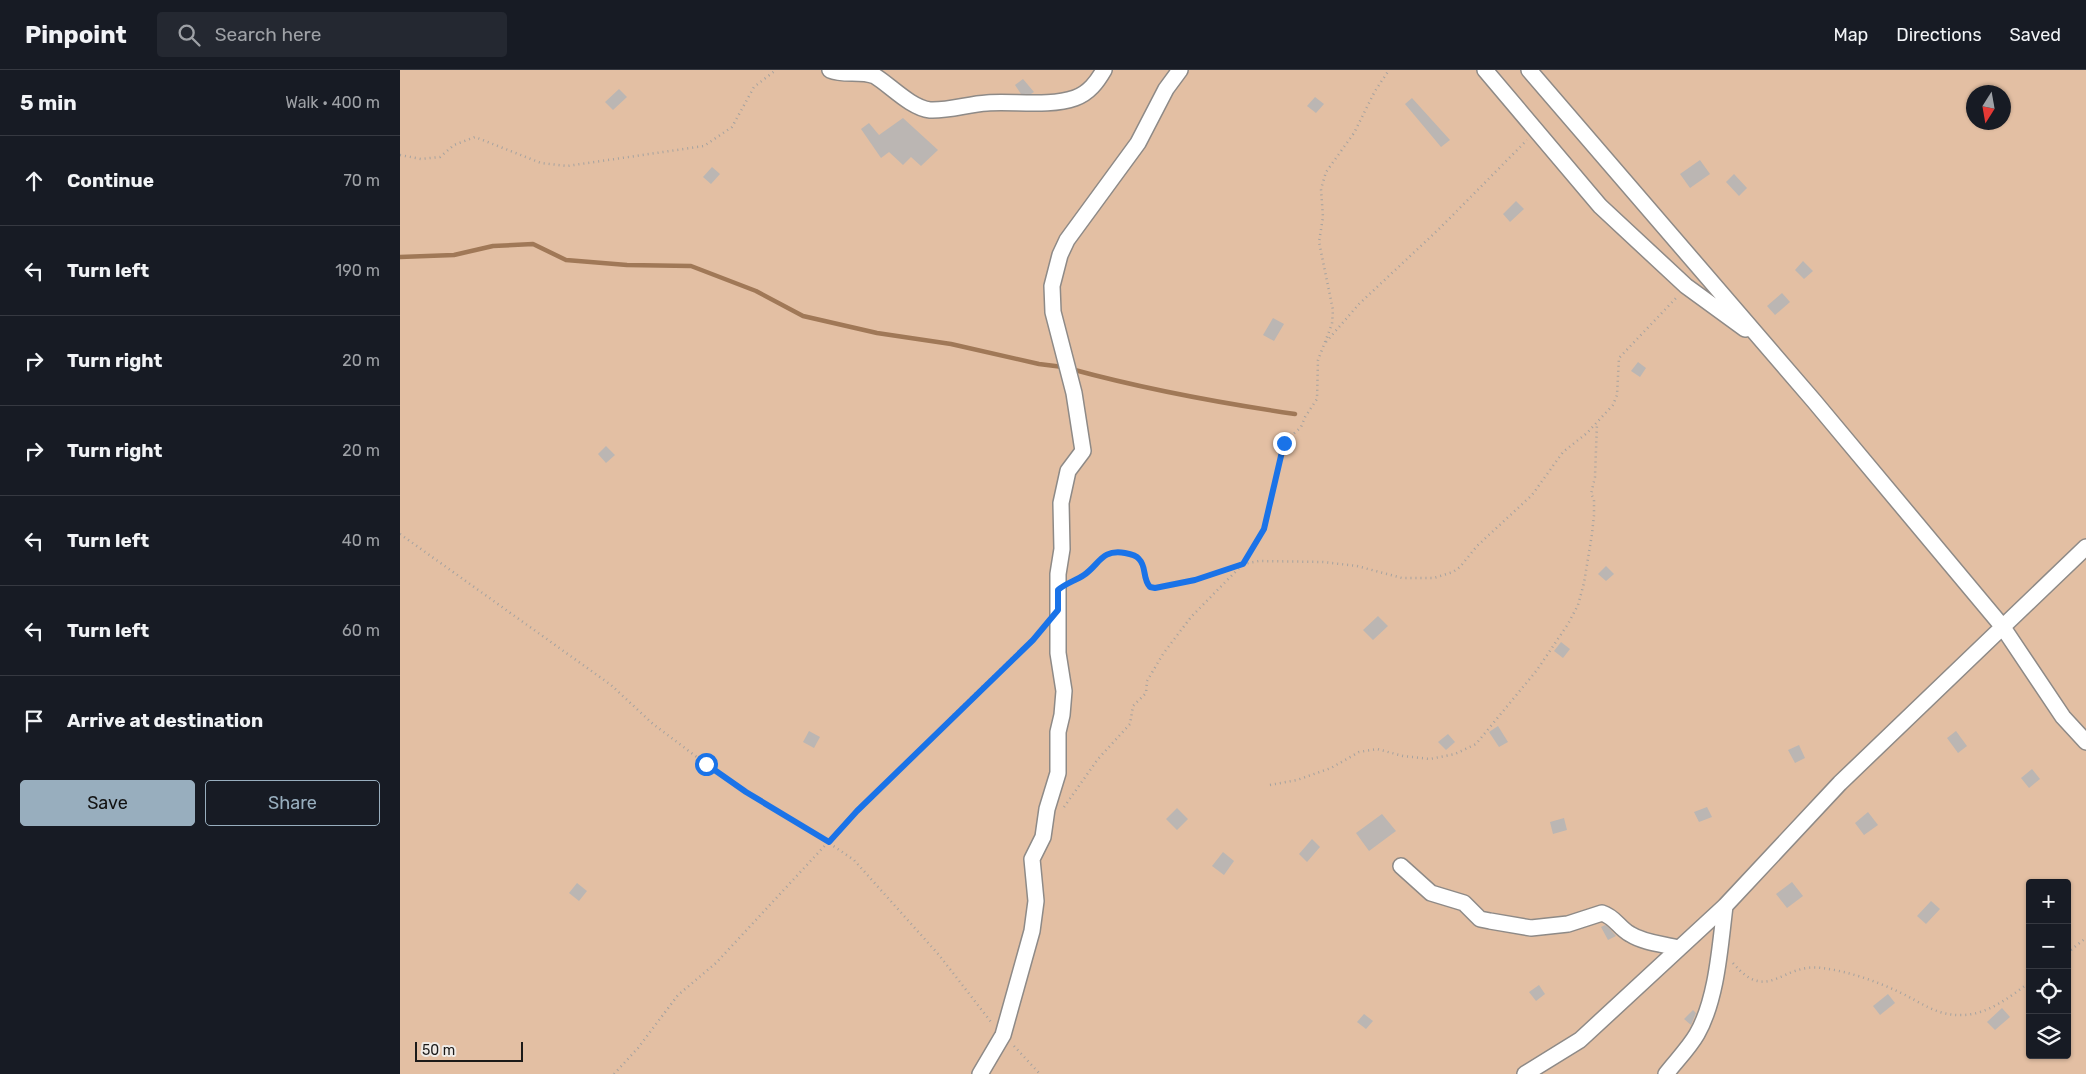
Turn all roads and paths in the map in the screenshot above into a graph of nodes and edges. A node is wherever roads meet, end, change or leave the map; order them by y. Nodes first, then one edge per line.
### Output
1 (776, 70) edge
2 (830, 70) edge
3 (1104, 70) edge
4 (1180, 70) edge
5 (1389, 70) edge
6 (1485, 70) edge
7 (1529, 70) edge
8 (1536, 130) junction
9 (400, 155) edge
10 (1686, 286) junction
11 (1324, 344) junction
12 (1766, 345) junction
13 (1597, 423) junction
14 (400, 534) edge
15 (2086, 547) edge
16 (1243, 564) junction
17 (1058, 590) junction
18 (1058, 610) junction
19 (2002, 626) junction
20 (2086, 742) edge
21 (1270, 785) dead end
22 (1046, 822) junction
23 (829, 842) junction
24 (1401, 866) dead end
25 (1724, 906) junction
26 (2086, 938) edge
27 (1679, 948) junction
28 (2071, 951) edge
29 (1731, 958) dead end
30 (2026, 984) edge
31 (1004, 1035) junction
32 (614, 1074) edge
33 (980, 1074) edge
34 (1040, 1074) edge
35 (1525, 1074) edge
36 (1666, 1074) edge

1 - 9 path
2 - 3 street
4 - 17 street
5 - 11 path
6 - 8 street
7 - 12 street
8 - 10 street
8 - 11 path
10 - 12 street
10 - 13 path
11 - 16 path
12 - 19 street
13 - 16 path
13 - 21 path
14 - 23 path
15 - 19 street
16 - 17 path
16 - 22 path
17 - 18 street
18 - 22 street
18 - 23 path
19 - 20 street
19 - 25 street
22 - 31 street
23 - 31 path
23 - 32 path
24 - 27 street
25 - 27 street
25 - 36 street
26 - 28 path
27 - 35 street
29 - 30 path
31 - 33 street
31 - 34 path

